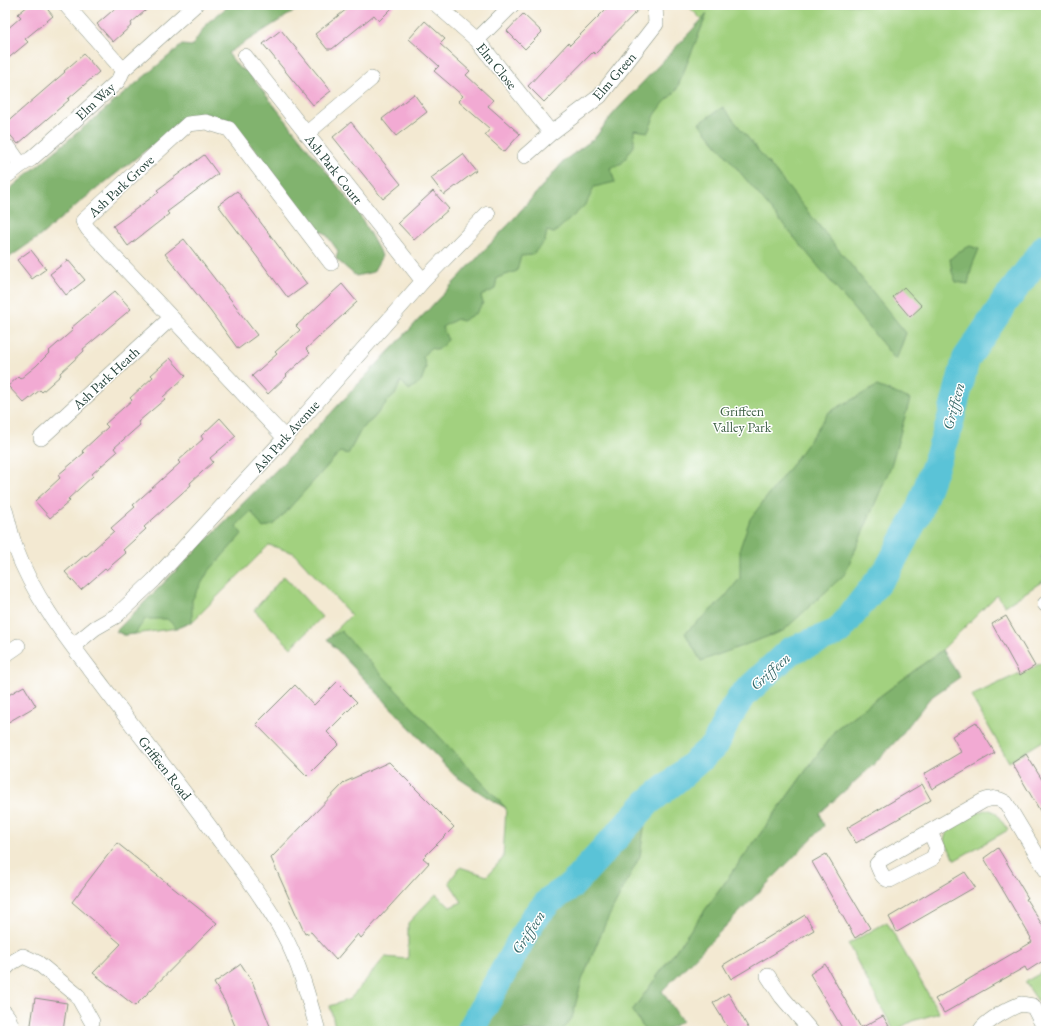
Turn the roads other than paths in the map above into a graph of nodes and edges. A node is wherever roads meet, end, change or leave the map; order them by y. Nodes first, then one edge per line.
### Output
1 (66, 5) edge
2 (195, 5) edge
3 (437, 5) edge
4 (512, 5) edge
5 (655, 5) edge
6 (477, 40) junction
7 (245, 56) dead end
8 (123, 70) junction
9 (371, 79) dead end
10 (306, 134) junction
11 (551, 134) junction
12 (9, 148) dead end
13 (525, 156) dead end
14 (21, 165) junction
15 (8, 175) dead end
16 (488, 214) dead end
17 (331, 263) dead end
18 (423, 281) junction
19 (171, 318) junction
20 (41, 438) dead end
21 (285, 438) junction
22 (5, 510) edge
23 (18, 646) dead end
24 (73, 646) junction
25 (5, 655) edge
26 (930, 832) dead end
27 (1046, 870) edge
28 (5, 969) edge
29 (768, 976) dead end
30 (5, 1013) edge
31 (92, 1022) dead end
32 (1042, 1028) edge
33 (6, 1031) edge
34 (318, 1031) edge
35 (811, 1031) edge
36 (980, 1031) edge

1 - 8 street
2 - 8 street, Elm Way
3 - 6 street, Elm Close
4 - 6 street
5 - 11 street, Elm Green
6 - 11 street, Elm Close
7 - 10 street, Ash Park Court
8 - 14 street, Elm Way
9 - 10 street
10 - 18 street, Ash Park Court
11 - 13 street, Elm Green
12 - 14 street
14 - 15 street, Elm Way
16 - 18 street, Ash Park Avenue
17 - 19 street, Ash Park Grove
18 - 21 street, Ash Park Avenue
19 - 20 street, Ash Park Heath
19 - 21 street, Ash Park Grove
21 - 24 street, Ash Park Avenue
22 - 24 street, Griffeen Road
23 - 25 street
24 - 34 street, Griffeen Road
26 - 27 street
28 - 31 street
29 - 35 street
30 - 33 street
32 - 36 street

